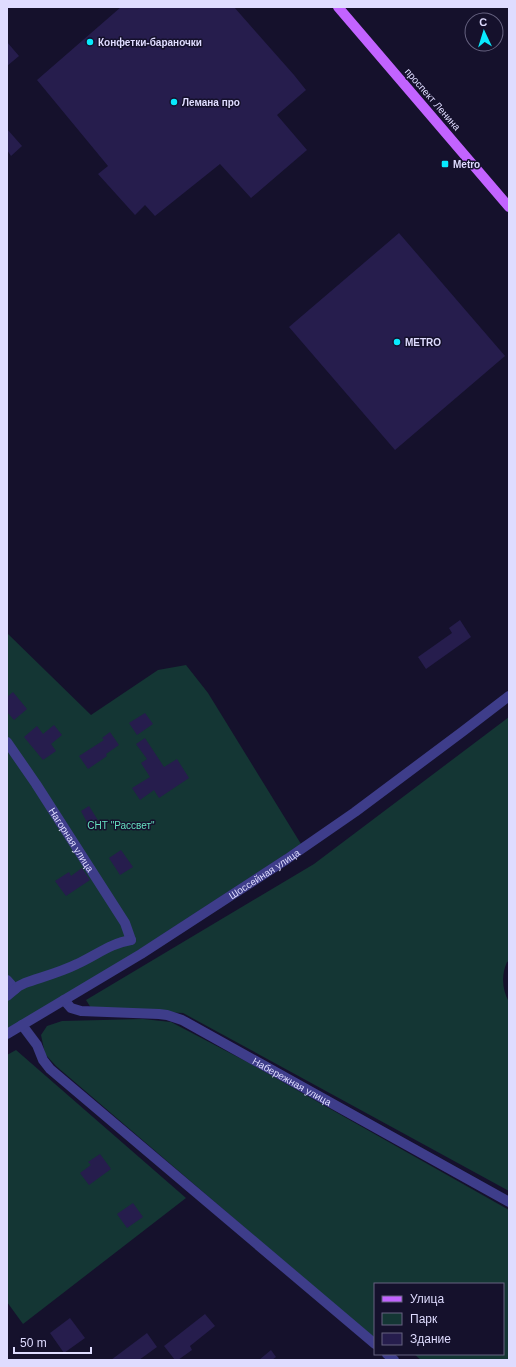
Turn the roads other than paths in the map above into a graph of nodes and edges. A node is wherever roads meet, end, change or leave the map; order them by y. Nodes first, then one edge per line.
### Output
1 (338, 7) edge
2 (509, 207) edge
3 (509, 696) edge
4 (7, 742) edge
5 (131, 940) junction
6 (141, 954) junction
7 (7, 980) edge
8 (11, 993) edge
9 (64, 1000) junction
10 (22, 1025) junction
11 (7, 1034) edge
12 (509, 1202) edge
13 (374, 1343) edge

1 - 2 main road, проспект Ленина
3 - 6 street, Шоссейная улица
4 - 5 street, Нагорная улица
5 - 6 street, Нагорная улица
5 - 8 street
6 - 9 street, Шоссейная улица
7 - 8 street
9 - 10 street, Шоссейная улица
9 - 12 street, Набережная улица
10 - 11 street, Шоссейная улица
10 - 13 street

